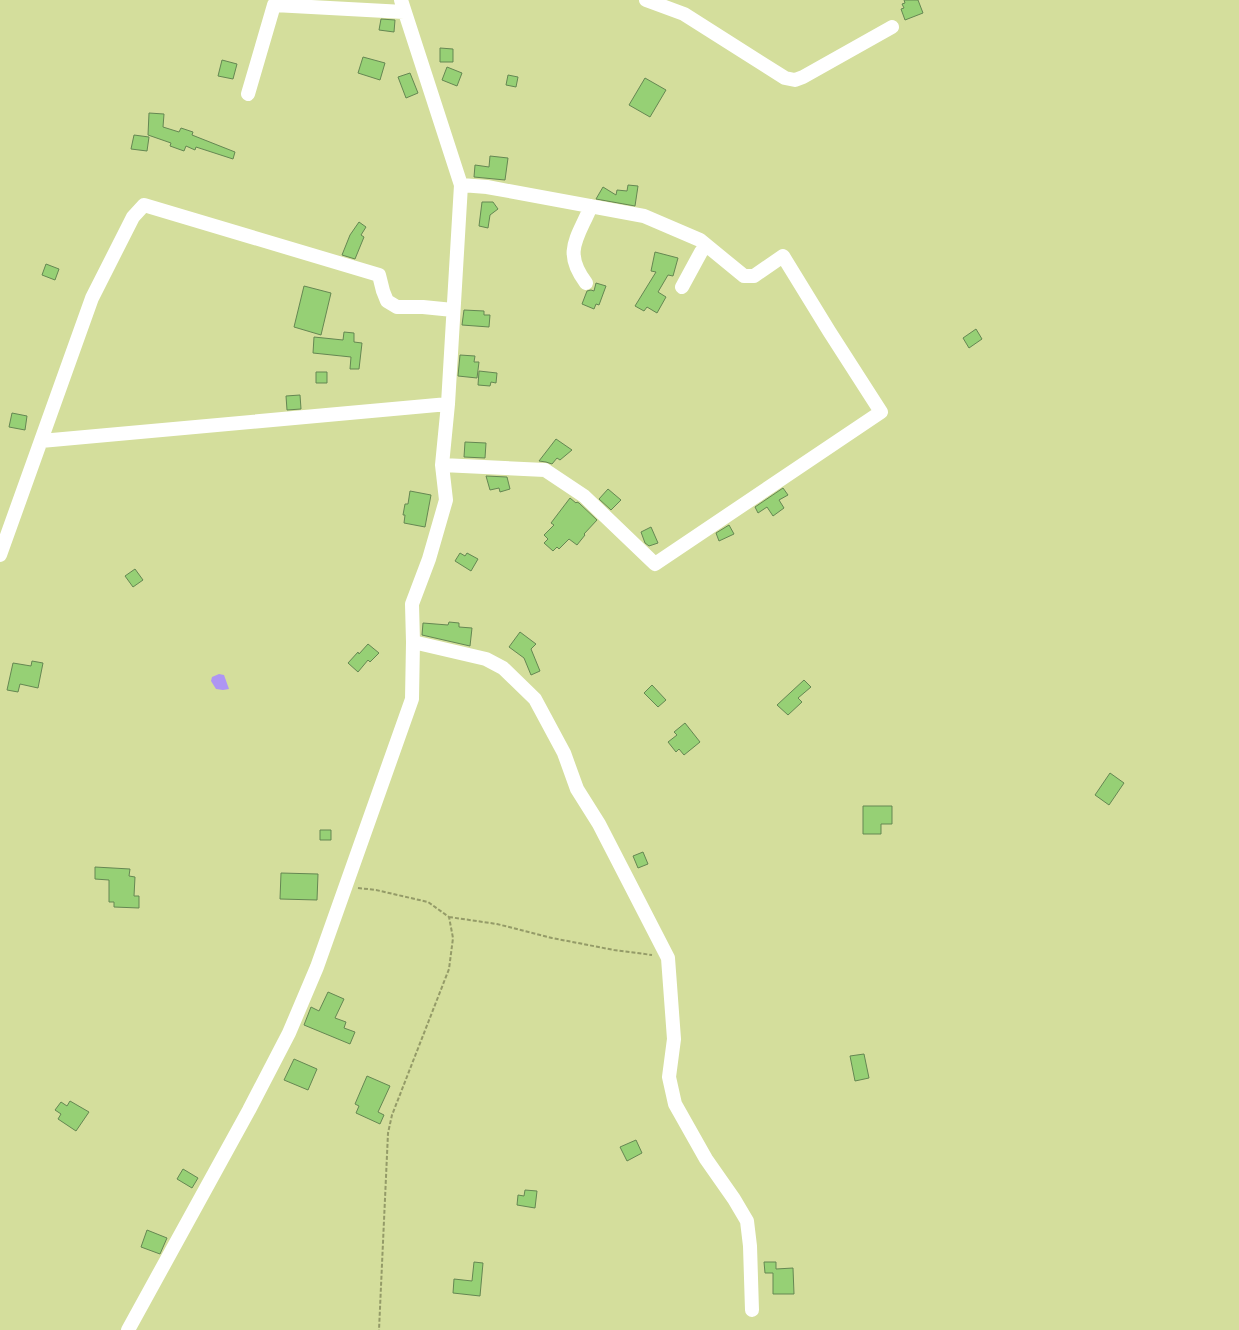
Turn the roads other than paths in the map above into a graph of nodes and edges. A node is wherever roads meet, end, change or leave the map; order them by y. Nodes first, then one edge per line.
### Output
1 (646, 0) edge
2 (402, 6) edge
3 (892, 27) dead end
4 (248, 94) dead end
5 (461, 185) junction
6 (591, 206) junction
7 (706, 245) junction
8 (586, 283) dead end
9 (682, 287) dead end
10 (454, 310) junction
11 (448, 404) junction
12 (41, 441) junction
13 (442, 465) junction
14 (0, 555) edge
15 (413, 642) junction
16 (752, 1310) dead end
17 (128, 1330) edge

1 - 3 street
2 - 4 street
2 - 5 street
5 - 6 street
5 - 10 street
6 - 7 street
6 - 8 street
7 - 9 street
7 - 13 street
10 - 11 street
10 - 12 street
11 - 12 street
11 - 13 street
12 - 14 street
13 - 15 street
15 - 16 street
15 - 17 street

